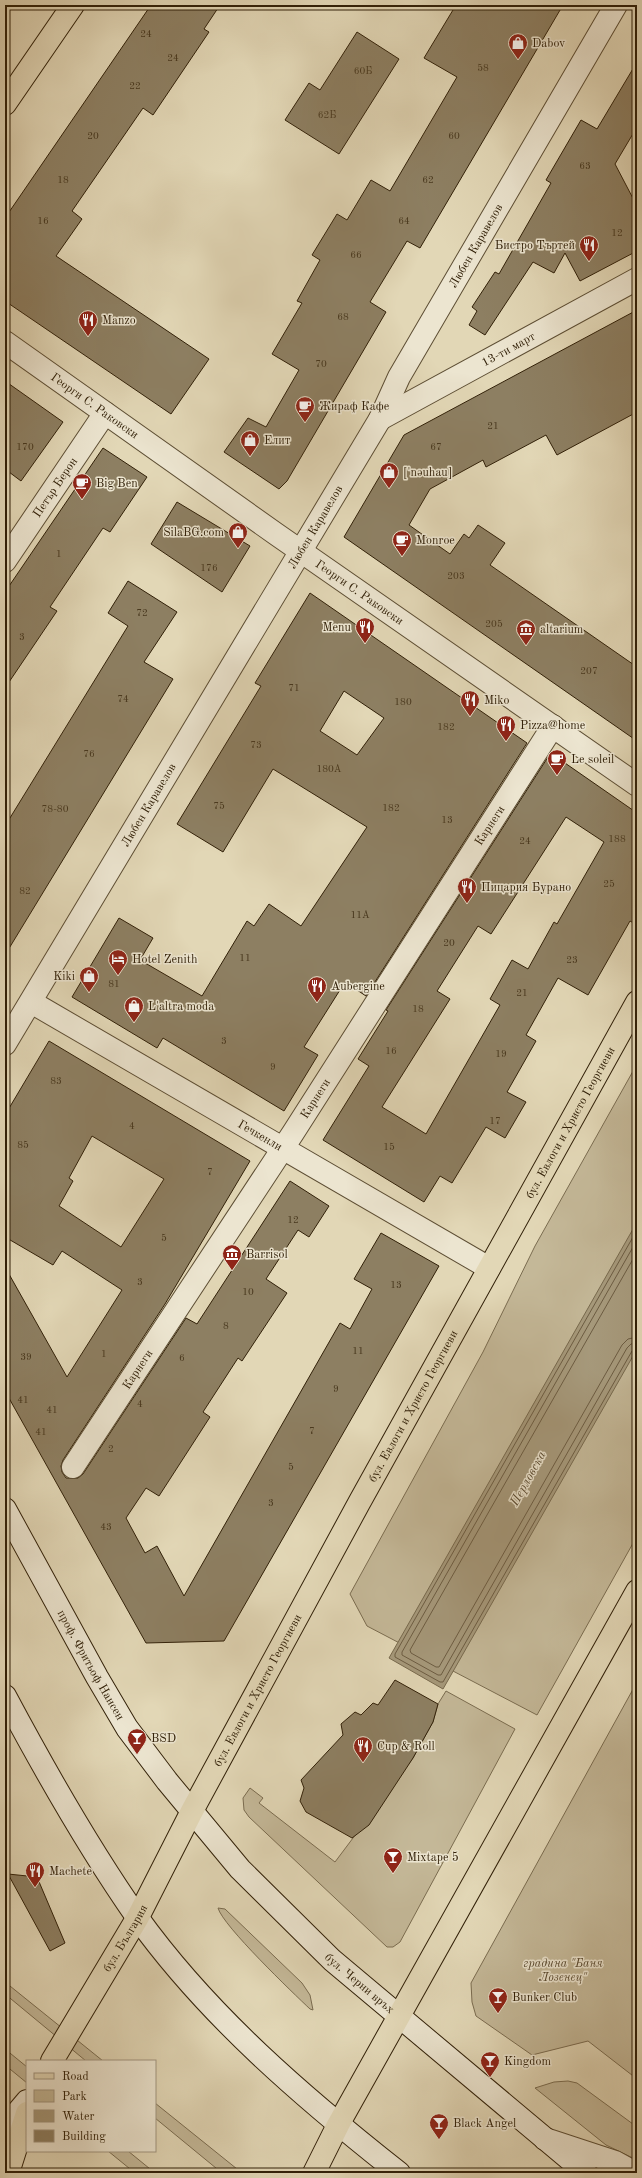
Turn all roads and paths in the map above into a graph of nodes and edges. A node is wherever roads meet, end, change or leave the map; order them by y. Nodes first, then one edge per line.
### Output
1 (73, 5) edge
2 (616, 5) edge
3 (5, 104) edge
4 (637, 279) edge
5 (5, 342) edge
6 (105, 413) junction
7 (380, 418) junction
8 (301, 551) junction
9 (5, 561) edge
10 (553, 726) junction
11 (637, 785) edge
12 (31, 1002) junction
13 (637, 1002) edge
14 (5, 1044) edge
15 (282, 1148) junction
16 (489, 1268) junction
17 (73, 1467) dead end
18 (5, 1510) edge
19 (637, 1591) edge
20 (5, 1696) edge
21 (192, 1811) junction
22 (138, 1917) junction
23 (400, 2017) junction
24 (53, 2060) edge
25 (26, 2102) edge
26 (26, 2116) edge
27 (338, 2125) junction
28 (5, 2127) edge
29 (544, 2138) junction
30 (8, 2173) edge
31 (314, 2173) edge
32 (399, 2173) edge
33 (586, 2173) edge
34 (635, 2173) edge

1 - 3 main road
2 - 7 street, Любен Каравелов
4 - 7 street, 13-ти март
5 - 6 street, Георги С. Раковски
6 - 8 street, Георги С. Раковски
6 - 9 street, Петър Берон
7 - 8 street, Любен Каравелов
8 - 10 street, Георги С. Раковски
8 - 12 street, Любен Каравелов
10 - 11 street, Георги С. Раковски
10 - 15 street, Карнеги
12 - 14 street, Любен Каравелов
12 - 15 street, Гечкенли
13 - 16 main road, бул. Евлоги и Христо Георгиеви
15 - 16 street, Гечкенли
15 - 17 street, Карнеги
16 - 21 main road, бул. Евлоги и Христо Георгиеви
18 - 21 street, проф. Фритьоф Нансен
19 - 23 main road
20 - 22 street
21 - 22 main road, бул. България
21 - 23 street, бул. Черни връх
22 - 24 main road, бул. България
22 - 27 street
23 - 27 main road
23 - 29 street, бул. Черни връх
25 - 28 street
26 - 30 main road
27 - 31 main road
27 - 32 street
29 - 33 street, бул. Черни връх
29 - 34 street, бул. Черни връх

